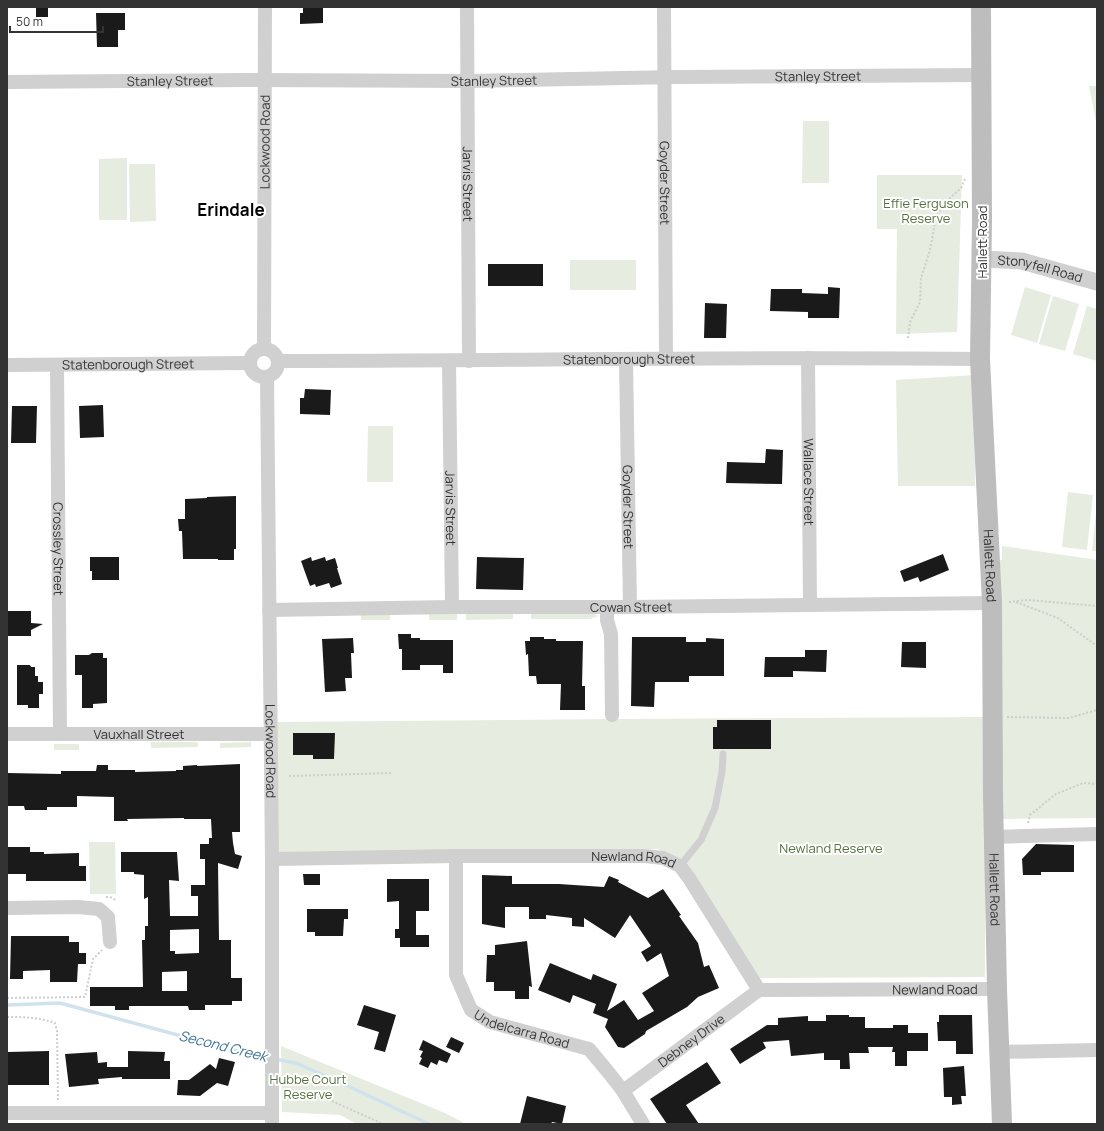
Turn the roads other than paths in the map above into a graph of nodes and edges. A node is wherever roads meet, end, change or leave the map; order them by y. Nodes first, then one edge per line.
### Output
1 (265, 7) edge
2 (467, 7) edge
3 (664, 7) edge
4 (981, 7) edge
5 (981, 75) junction
6 (664, 78) junction
7 (265, 80) junction
8 (467, 81) junction
9 (7, 82) edge
10 (982, 259) junction
11 (1097, 282) edge
12 (264, 348) junction
13 (808, 358) junction
14 (666, 359) junction
15 (980, 359) junction
16 (626, 360) junction
17 (278, 361) junction
18 (449, 361) junction
19 (468, 361) junction
20 (250, 363) junction
21 (58, 364) junction
22 (7, 365) edge
23 (267, 377) junction
24 (992, 603) junction
25 (810, 605) junction
26 (452, 607) junction
27 (607, 607) junction
28 (630, 607) junction
29 (269, 610) junction
30 (612, 715) dead end
31 (7, 734) edge
32 (60, 734) junction
33 (270, 734) junction
34 (723, 754) dead end
35 (1097, 834) edge
36 (994, 837) junction
37 (456, 856) junction
38 (272, 859) junction
39 (680, 866) junction
40 (7, 908) edge
41 (110, 942) road end
42 (997, 989) junction
43 (759, 990) junction
44 (1097, 1050) edge
45 (999, 1052) junction
46 (623, 1091) junction
47 (7, 1113) edge
48 (272, 1119) edge
49 (643, 1124) edge
50 (1002, 1124) edge

1 - 7 street, Lockwood Road
2 - 8 street, Jarvis Street
3 - 6 street, Goyder Street
4 - 5 main road, Hallett Road
5 - 6 street, Stanley Street
5 - 10 main road, Hallett Road
6 - 8 street, Stanley Street
6 - 14 street, Goyder Street
7 - 8 street, Stanley Street
7 - 9 street, Stanley Street
7 - 12 street, Lockwood Road
8 - 19 street, Jarvis Street
10 - 11 street, Stonyfell Road
10 - 15 main road, Hallett Road
12 - 17 street
12 - 20 street
13 - 14 street, Statenborough Street
13 - 15 street, Statenborough Street
13 - 25 street, Wallace Street
14 - 16 street, Statenborough Street
15 - 24 main road, Hallett Road
16 - 19 street, Statenborough Street
16 - 28 street, Goyder Street
17 - 18 street, Statenborough Street
17 - 23 street
18 - 19 street, Statenborough Street
18 - 26 street, Jarvis Street
20 - 21 street, Statenborough Street
20 - 23 street
21 - 22 street, Statenborough Street
21 - 32 street, Crossley Street
23 - 29 street, Lockwood Road
24 - 25 street, Cowan Street
24 - 36 main road, Hallett Road
25 - 28 street, Cowan Street
26 - 27 street, Cowan Street
26 - 29 street, Cowan Street
27 - 28 street, Cowan Street
27 - 30 street
29 - 33 street, Lockwood Road
31 - 32 street, Vauxhall Street
32 - 33 street, Vauxhall Street
33 - 38 street, Lockwood Road
34 - 39 lane
35 - 36 street
36 - 42 main road, Hallett Road
37 - 38 street, Newland Road
37 - 39 street, Newland Road
37 - 46 street, Undelcarra Road
38 - 48 street, Lockwood Road
39 - 43 street, Newland Road
40 - 41 street
42 - 43 street, Newland Road
42 - 45 main road, Hallett Road
43 - 46 street, Debney Drive
44 - 45 street
45 - 50 main road, Hallett Road
46 - 49 street, Undelcarra Road
47 - 48 street

